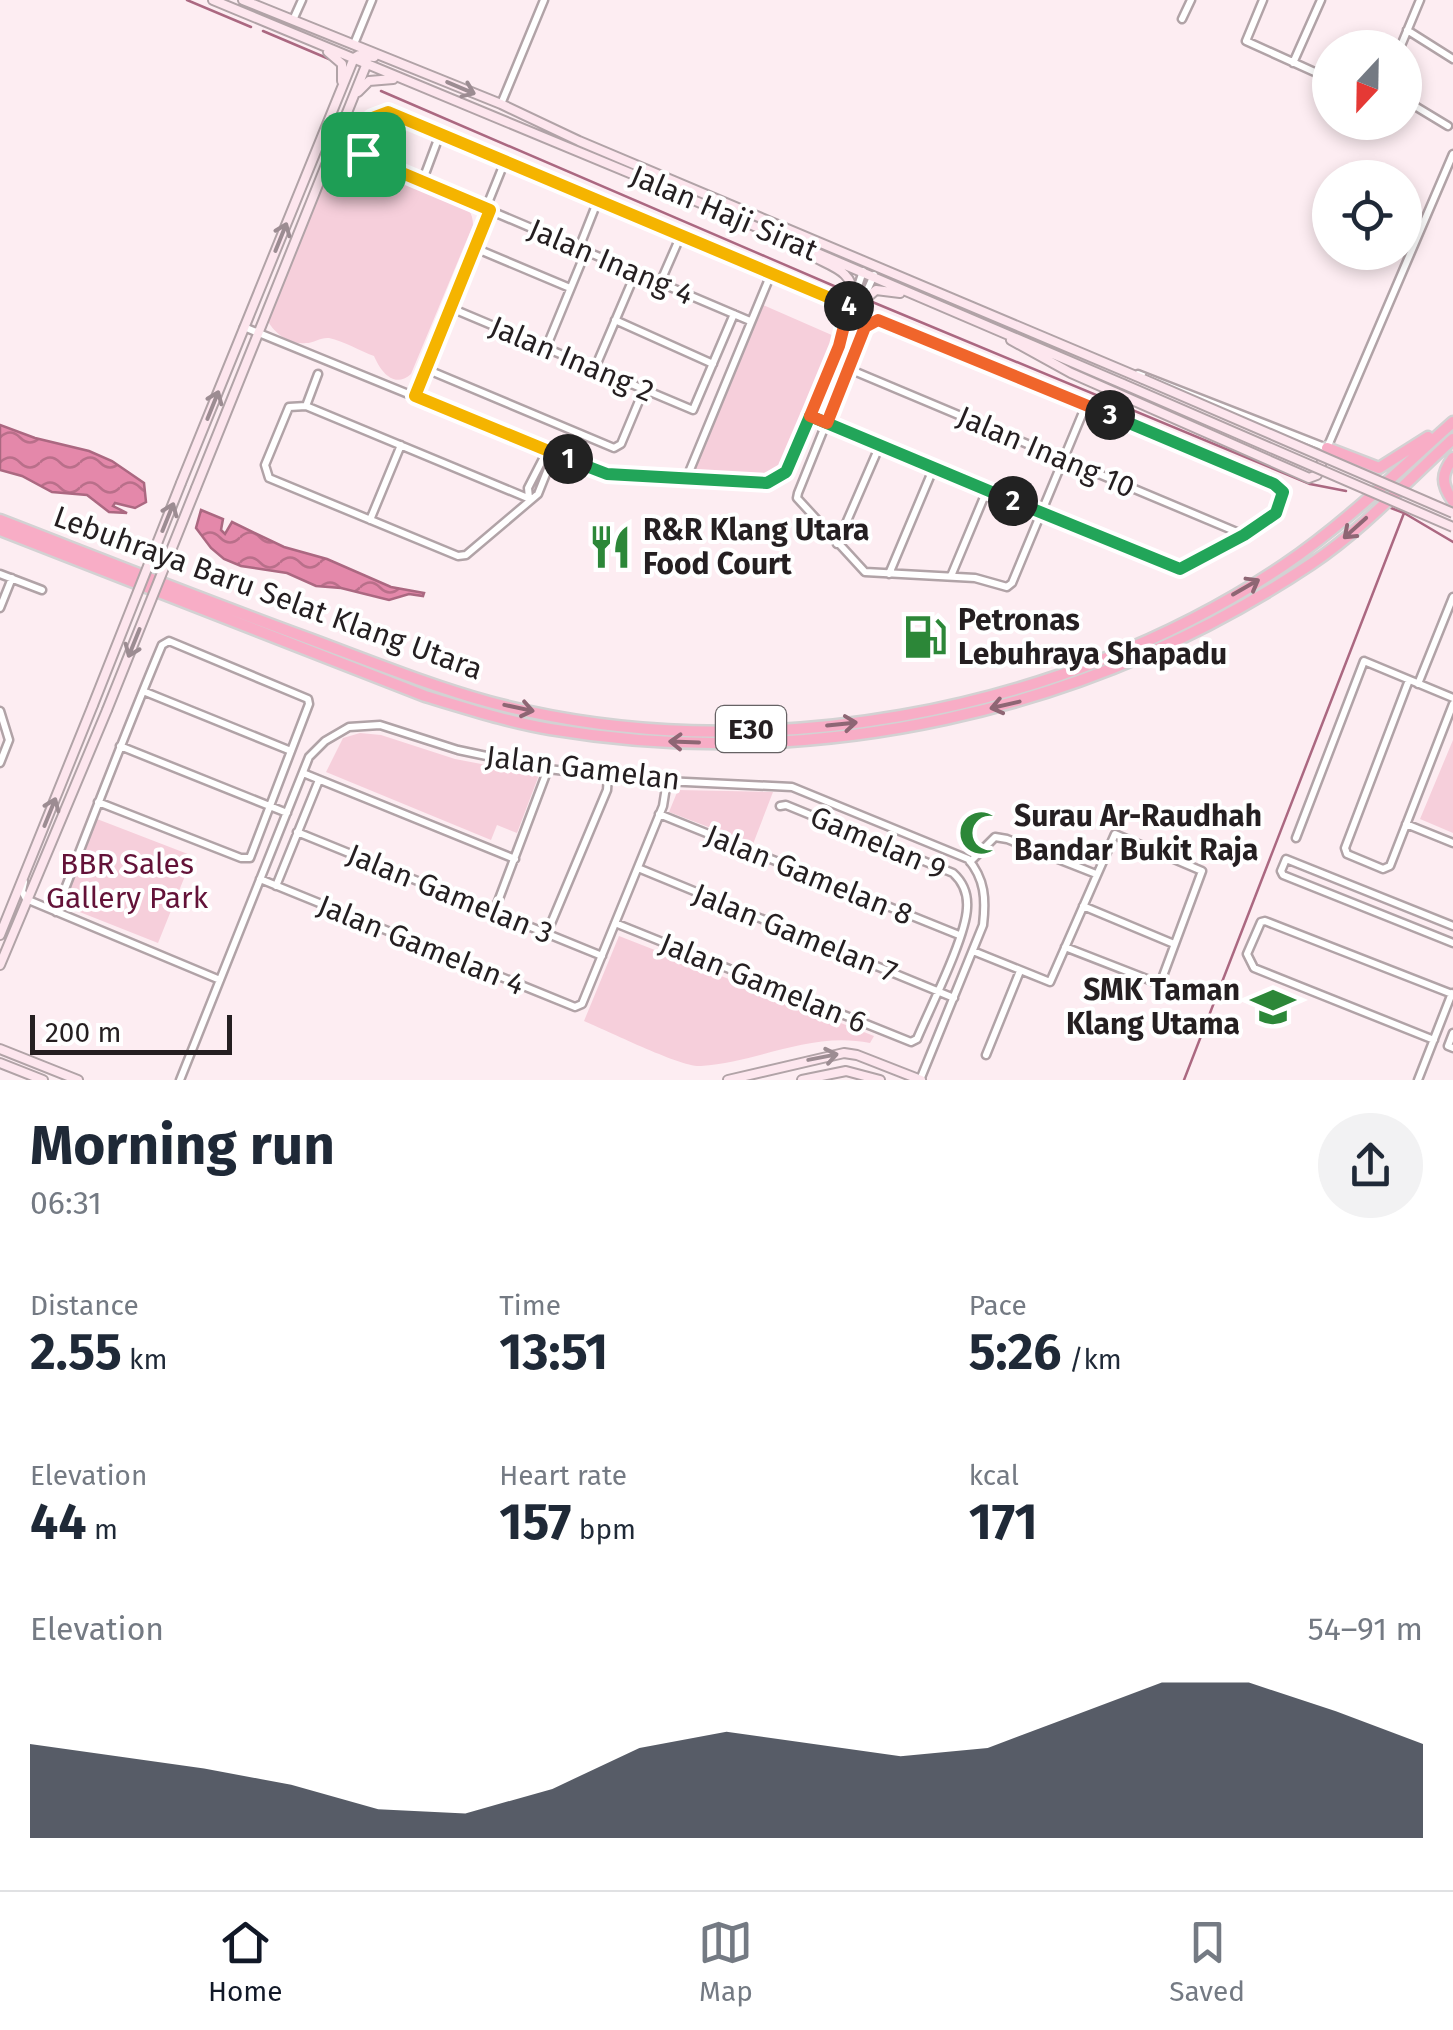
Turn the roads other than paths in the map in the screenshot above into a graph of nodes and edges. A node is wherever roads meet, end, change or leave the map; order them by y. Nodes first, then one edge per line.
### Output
1 (212, 0) edge
2 (223, 0) edge
3 (302, 0) edge
4 (372, 0) edge
5 (544, 0) edge
6 (1191, 0) edge
7 (1263, 0) edge
8 (1320, 0) edge
9 (1420, 0) edge
10 (249, 1) edge
11 (243, 13) junction
12 (1182, 19) dead end
13 (293, 20) junction
14 (1407, 30) edge
15 (290, 33) junction
16 (1422, 39) edge
17 (354, 44) junction
18 (361, 59) junction
19 (1453, 59) edge
20 (1293, 62) junction
21 (402, 63) junction
22 (1312, 70) edge
23 (339, 95) junction
24 (501, 104) junction
25 (350, 106) junction
26 (1422, 110) edge
27 (1448, 126) dead end
28 (524, 128) junction
29 (440, 134) junction
30 (1453, 154) edge
31 (505, 161) junction
32 (422, 182) junction
33 (598, 200) junction
34 (488, 209) junction
35 (769, 232) junction
36 (682, 235) junction
37 (475, 248) junction
38 (583, 250) junction
39 (867, 260) junction
40 (878, 265) junction
41 (636, 272) junction
42 (862, 273) junction
43 (771, 274) junction
44 (873, 277) junction
45 (660, 282) junction
46 (855, 287) junction
47 (571, 289) junction
48 (868, 292) junction
49 (919, 297) junction
50 (855, 302) junction
51 (451, 308) junction
52 (734, 314) junction
53 (968, 316) junction
54 (615, 320) junction
55 (750, 321) junction
56 (244, 327) junction
57 (258, 333) junction
58 (546, 348) junction
59 (713, 364) junction
60 (1108, 365) junction
61 (594, 368) junction
62 (849, 368) junction
63 (426, 369) junction
64 (318, 374) dead end
65 (644, 389) junction
66 (415, 396) junction
67 (1086, 404) junction
68 (306, 406) junction
69 (810, 416) junction
70 (1453, 422) edge
71 (827, 423) junction
72 (1453, 439) edge
73 (401, 445) junction
74 (880, 445) junction
75 (1327, 448) junction
76 (550, 452) junction
77 (1453, 458) edge
78 (1064, 460) junction
79 (934, 467) junction
80 (687, 477) junction
81 (986, 490) junction
82 (530, 500) junction
83 (1453, 501) edge
84 (1042, 512) junction
85 (1453, 514) edge
86 (0, 520) edge
87 (370, 520) junction
88 (1453, 528) edge
89 (0, 530) edge
90 (1244, 535) junction
91 (837, 544) junction
92 (0, 574) edge
93 (889, 574) junction
94 (951, 576) junction
95 (12, 578) junction
96 (42, 590) dead end
97 (1453, 597) edge
98 (0, 608) edge
99 (1410, 680) junction
100 (1418, 684) junction
101 (143, 691) junction
102 (1453, 701) edge
103 (0, 711) edge
104 (120, 746) junction
105 (291, 751) junction
106 (0, 764) edge
107 (548, 769) junction
108 (302, 773) junction
109 (608, 776) junction
110 (320, 780) junction
111 (667, 781) junction
112 (98, 802) junction
113 (270, 806) junction
114 (780, 806) dead end
115 (286, 813) junction
116 (659, 814) junction
117 (1406, 824) junction
118 (297, 832) junction
119 (1296, 838) dead end
120 (1453, 843) edge
121 (515, 859) junction
122 (970, 862) junction
123 (638, 868) junction
124 (26, 873) junction
125 (1096, 874) junction
126 (260, 880) junction
127 (276, 886) junction
128 (26, 899) junction
129 (1082, 906) junction
130 (56, 912) junction
131 (494, 912) junction
132 (615, 923) junction
133 (1453, 926) edge
134 (548, 934) junction
135 (0, 935) edge
136 (960, 935) junction
137 (1453, 943) edge
138 (1174, 944) junction
139 (1065, 947) junction
140 (972, 951) junction
141 (602, 956) junction
142 (0, 964) edge
143 (1020, 971) junction
144 (220, 980) junction
145 (937, 991) junction
146 (1452, 993) edge
147 (954, 998) junction
148 (1453, 1033) edge
149 (1434, 1040) junction
150 (0, 1046) edge
151 (1453, 1048) edge
152 (986, 1055) dead end
153 (3, 1065) edge
154 (43, 1080) edge
155 (78, 1080) edge
156 (180, 1080) edge
157 (728, 1080) edge
158 (802, 1080) edge
159 (880, 1080) edge
160 (920, 1080) edge
161 (1418, 1080) edge

1 - 11 main road, Jalan Haji Sirat
2 - 11 main road
3 - 13 street
4 - 17 street
5 - 24 street
6 - 12 street
7 - 20 street
8 - 20 street
9 - 14 street
10 - 13 main road, Jalan Haji Sirat
10 - 18 main road
11 - 15 main road, Jalan Haji Sirat
13 - 17 main road, Jalan Haji Sirat
15 - 18 main road, Jalan Haji Sirat
15 - 23 main road
16 - 19 street
17 - 21 main road, Jalan Haji Sirat
18 - 21 main road
18 - 23 main road
18 - 25 main road
18 - 28 main road, Jalan Haji Sirat
20 - 22 street
21 -> 24 main road, Jalan Haji Sirat
56 -> 23 main road
24 - 39 main road, Jalan Haji Sirat
25 - 28 main road
25 - 57 main road
26 - 27 street
28 - 35 main road, Jalan Haji Sirat
29 - 31 street
29 - 32 street
29 - 32 street, Jalan Inang 4
30 - 75 street
31 - 33 street
31 - 34 street
32 - 34 street, Jalan Inang 4
33 - 36 street
33 - 38 street
34 - 37 street
34 - 38 street, Jalan Inang 4
35 - 42 main road, Jalan Haji Sirat
35 - 46 main road
36 - 43 street
36 - 45 street
37 - 47 street
37 - 51 street
38 - 41 street, Jalan Inang 4
38 - 47 street
39 - 40 main road, Jalan Haji Sirat
39 - 42 street
40 - 44 street
40 - 60 main road, Jalan Haji Sirat
41 - 45 street, Jalan Inang 4
41 - 54 street
42 - 44 main road, Jalan Haji Sirat
42 - 46 street
43 - 50 street
43 - 55 street
44 - 48 street
44 - 49 main road, Jalan Haji Sirat
45 - 52 street, Jalan Inang 4
46 - 50 main road
47 - 58 street
48 - 49 main road
48 - 50 main road
49 - 53 main road, Jalan Haji Sirat
50 - 69 street
51 - 58 street, Jalan Inang 2
51 - 63 street
52 - 55 street, Jalan Inang 4
52 - 59 street
53 - 75 main road
53 - 88 main road, Jalan Haji Sirat, bridge
54 - 59 street
54 - 61 street
55 - 80 street
56 - 57 street
124 -> 56 main road, bridge
57 - 66 street
57 -> 128 main road, bridge
58 - 61 street, Jalan Inang 2
59 - 65 street, Jalan Inang 2
60 - 75 street
60 - 85 main road, Jalan Haji Sirat, bridge
61 - 65 street, Jalan Inang 2
62 - 67 street
62 - 71 street
62 - 78 street, Jalan Inang 10
63 - 65 street
63 - 66 street
64 - 68 street
66 - 76 street
67 - 78 street
67 - 90 street
68 - 73 street
68 - 87 street
69 - 71 street
69 - 80 street
70 - 75 highway
86 -> 70 highway, Lebuhraya Baru Selat Klang Utara / E30
71 - 74 street
71 - 91 street
72 -> 89 highway, Lebuhraya Baru Selat Klang Utara / E30
73 - 82 street
73 - 87 street
74 - 79 street
74 - 91 street
76 - 80 street
76 - 82 street
77 - 83 highway
78 - 84 street
78 - 90 street, Jalan Inang 10
79 - 81 street
79 - 93 street
81 - 84 street
81 - 94 street
82 - 87 street
84 - 90 street
84 - 94 street
91 - 93 street
92 - 95 street
93 - 94 street
95 - 96 street
95 - 98 street
97 - 100 street
99 - 100 street
99 - 117 street
99 - 119 street
100 - 102 street
101 - 104 street
101 - 105 street
101 - 105 street
102 - 117 street
103 - 106 street
104 - 112 street
104 - 113 street
105 - 113 street
107 - 108 street, Jalan Gamelan
107 - 109 street, Jalan Gamelan
107 - 121 street
108 - 110 street
108 - 115 street, Jalan Gamelan
109 - 111 street, Jalan Gamelan
109 - 134 street
110 - 118 street
110 - 121 street
111 - 116 street
111 - 122 street, Jalan Gamelan
112 - 113 street
112 - 130 street
113 - 115 street
114 - 136 street, Gamelan 9
115 - 126 street, Jalan Gamelan
116 - 123 street
116 - 136 street, Jalan Gamelan 8
117 - 120 street
118 - 127 street
118 - 131 street, Jalan Gamelan 3
121 - 131 street
122 - 125 street
122 - 140 street
123 - 132 street
123 - 145 street, Jalan Gamelan 7
124 - 128 street
124 - 135 main road
125 - 129 street
125 - 138 street
126 - 127 street, Jalan Gamelan 4
126 - 144 street, Jalan Gamelan
127 - 141 street, Jalan Gamelan 4
128 - 130 street
128 - 142 main road
129 - 138 street
129 - 139 street
130 - 144 street
131 - 134 street, Jalan Gamelan 3
132 - 141 street
132 - 145 street, Jalan Gamelan 6
133 - 137 street
134 - 141 street, Jalan Gamelan 3
136 - 145 street
138 - 139 street
139 - 143 street
140 - 143 street
140 - 147 street
143 - 152 street
144 - 156 street, Jalan Gamelan
145 - 147 street, Jalan Gamelan 7
146 - 149 street
146 - 149 street
147 - 160 street
148 - 151 street
149 - 161 street
150 - 155 main road
153 - 154 main road
157 -> 160 main road
158 - 159 main road

